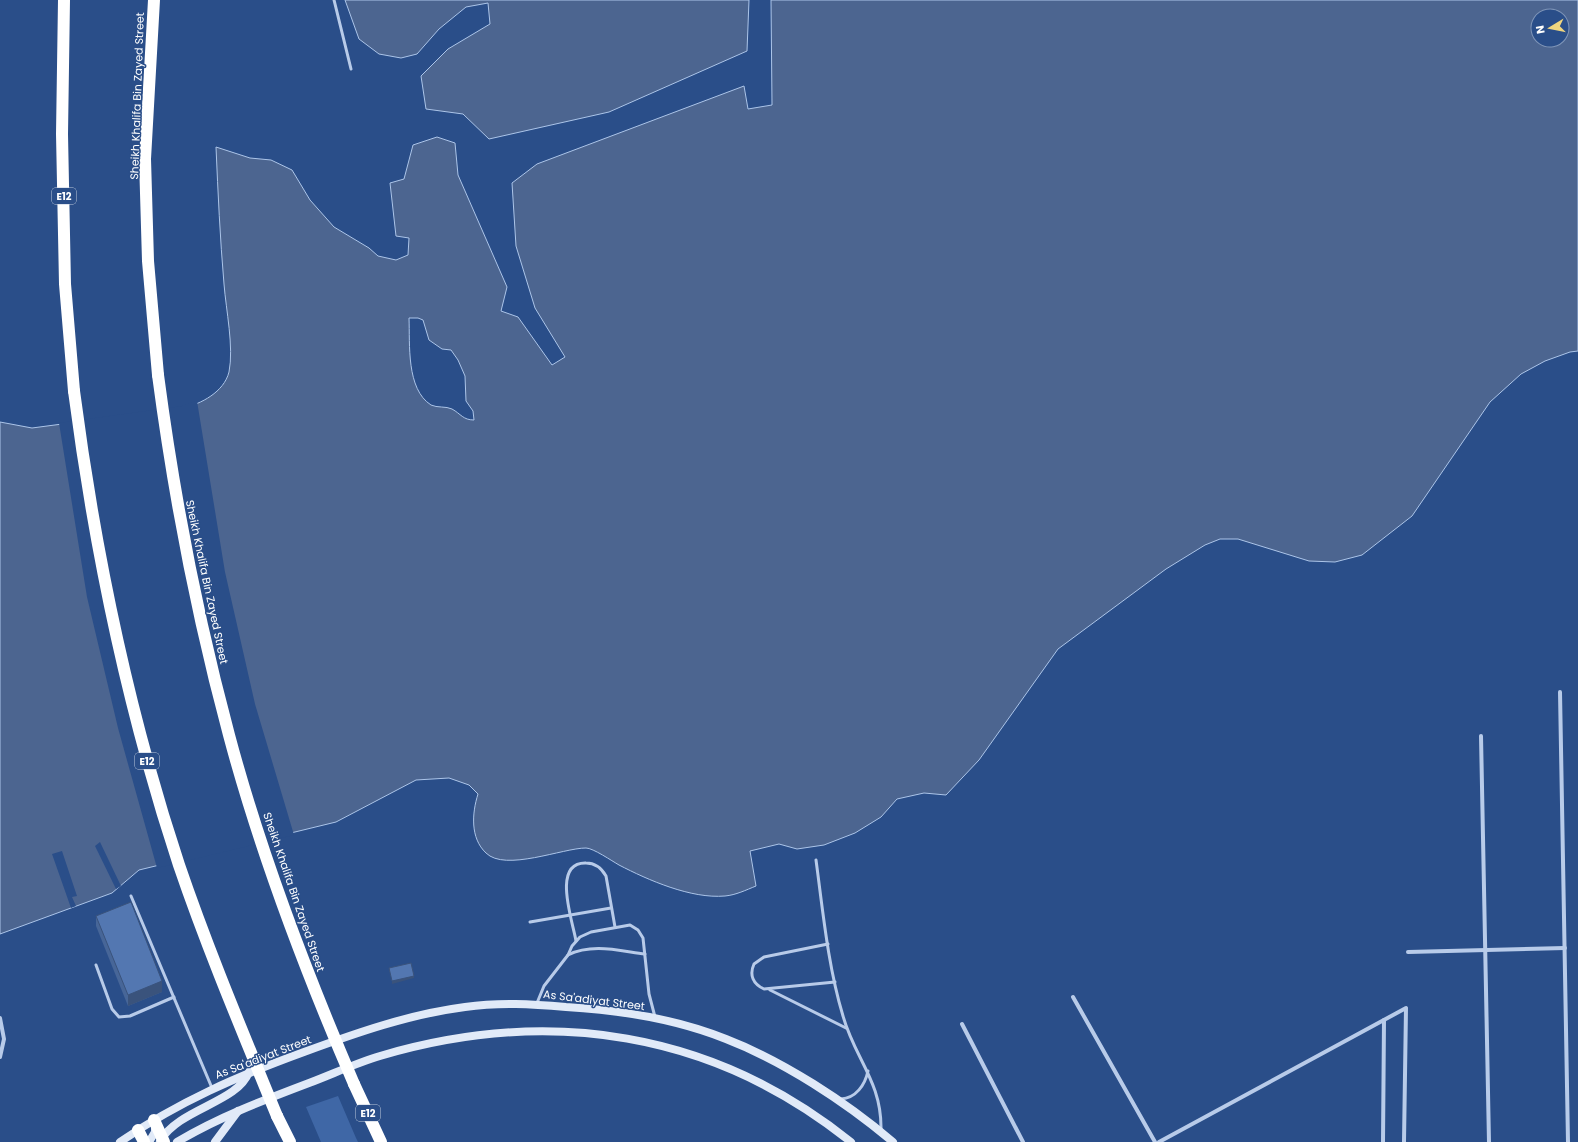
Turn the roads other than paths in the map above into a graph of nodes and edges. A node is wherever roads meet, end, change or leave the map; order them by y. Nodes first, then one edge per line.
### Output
1 (64, 0) edge
2 (154, 0) edge
3 (334, 0) edge
4 (351, 69) dead end
5 (1560, 692) dead end
6 (1481, 736) dead end
7 (816, 860) dead end
8 (131, 896) dead end
9 (611, 908) junction
10 (571, 915) junction
11 (530, 922) dead end
12 (615, 927) junction
13 (576, 941) junction
14 (828, 944) junction
15 (1565, 948) junction
16 (1486, 950) junction
17 (1408, 952) dead end
18 (645, 954) junction
19 (568, 955) junction
20 (96, 965) dead end
21 (835, 982) junction
22 (770, 990) junction
23 (174, 997) junction
24 (1073, 997) dead end
25 (536, 1004) junction
26 (0, 1018) edge
27 (655, 1019) junction
28 (1384, 1020) junction
29 (962, 1024) dead end
30 (846, 1028) junction
31 (0, 1057) edge
32 (868, 1071) junction
33 (249, 1072) junction
34 (212, 1088) junction
35 (837, 1100) junction
36 (238, 1110) junction
37 (154, 1120) junction
38 (138, 1130) junction
39 (881, 1132) junction
40 (162, 1140) edge
41 (120, 1142) edge
42 (144, 1142) edge
43 (149, 1142) edge
44 (177, 1142) edge
45 (215, 1142) edge
46 (290, 1142) edge
47 (381, 1142) edge
48 (851, 1142) edge
49 (893, 1142) edge
50 (1023, 1142) edge
51 (1155, 1142) edge
52 (1159, 1142) edge
53 (1382, 1142) edge
54 (1404, 1142) edge
55 (1489, 1142) edge
56 (1568, 1142) edge

1 - 46 highway, E12, bridge
2 - 47 highway, Sheikh Khalifa Bin Zayed Street / E12, bridge
3 - 4 lane
5 - 15 street
6 - 16 street
7 - 14 lane
8 - 23 lane
9 - 10 lane
9 - 10 lane
9 - 12 lane
10 - 11 lane
10 - 13 lane
12 - 13 lane
12 - 18 lane
13 - 19 lane
14 - 21 lane
14 - 22 lane
15 - 16 street
15 - 56 street
16 - 17 street
16 - 55 street
18 - 19 lane
18 - 27 lane
19 - 25 lane
20 - 23 lane
21 - 22 lane
21 - 30 lane
22 - 30 lane
23 - 34 lane
24 - 51 street
25 - 27 street, As Sa'adiyat Street
25 - 33 street, As Sa'adiyat Street
26 - 31 street
27 - 35 street, As Sa'adiyat Street
28 - 52 street
28 - 53 street
28 - 54 street
29 - 50 street
30 - 32 lane
32 - 35 lane
32 - 39 lane
33 - 34 street, As Sa'adiyat Street
33 - 40 street
34 - 37 street, As Sa'adiyat Street
35 - 39 street, As Sa'adiyat Street
36 - 44 street
36 - 45 street
36 - 48 street
37 - 38 street, As Sa'adiyat Street
37 - 40 highway
37 - 43 street
38 - 41 street, As Sa'adiyat Street
38 - 42 highway
39 - 49 street, As Sa'adiyat Street

